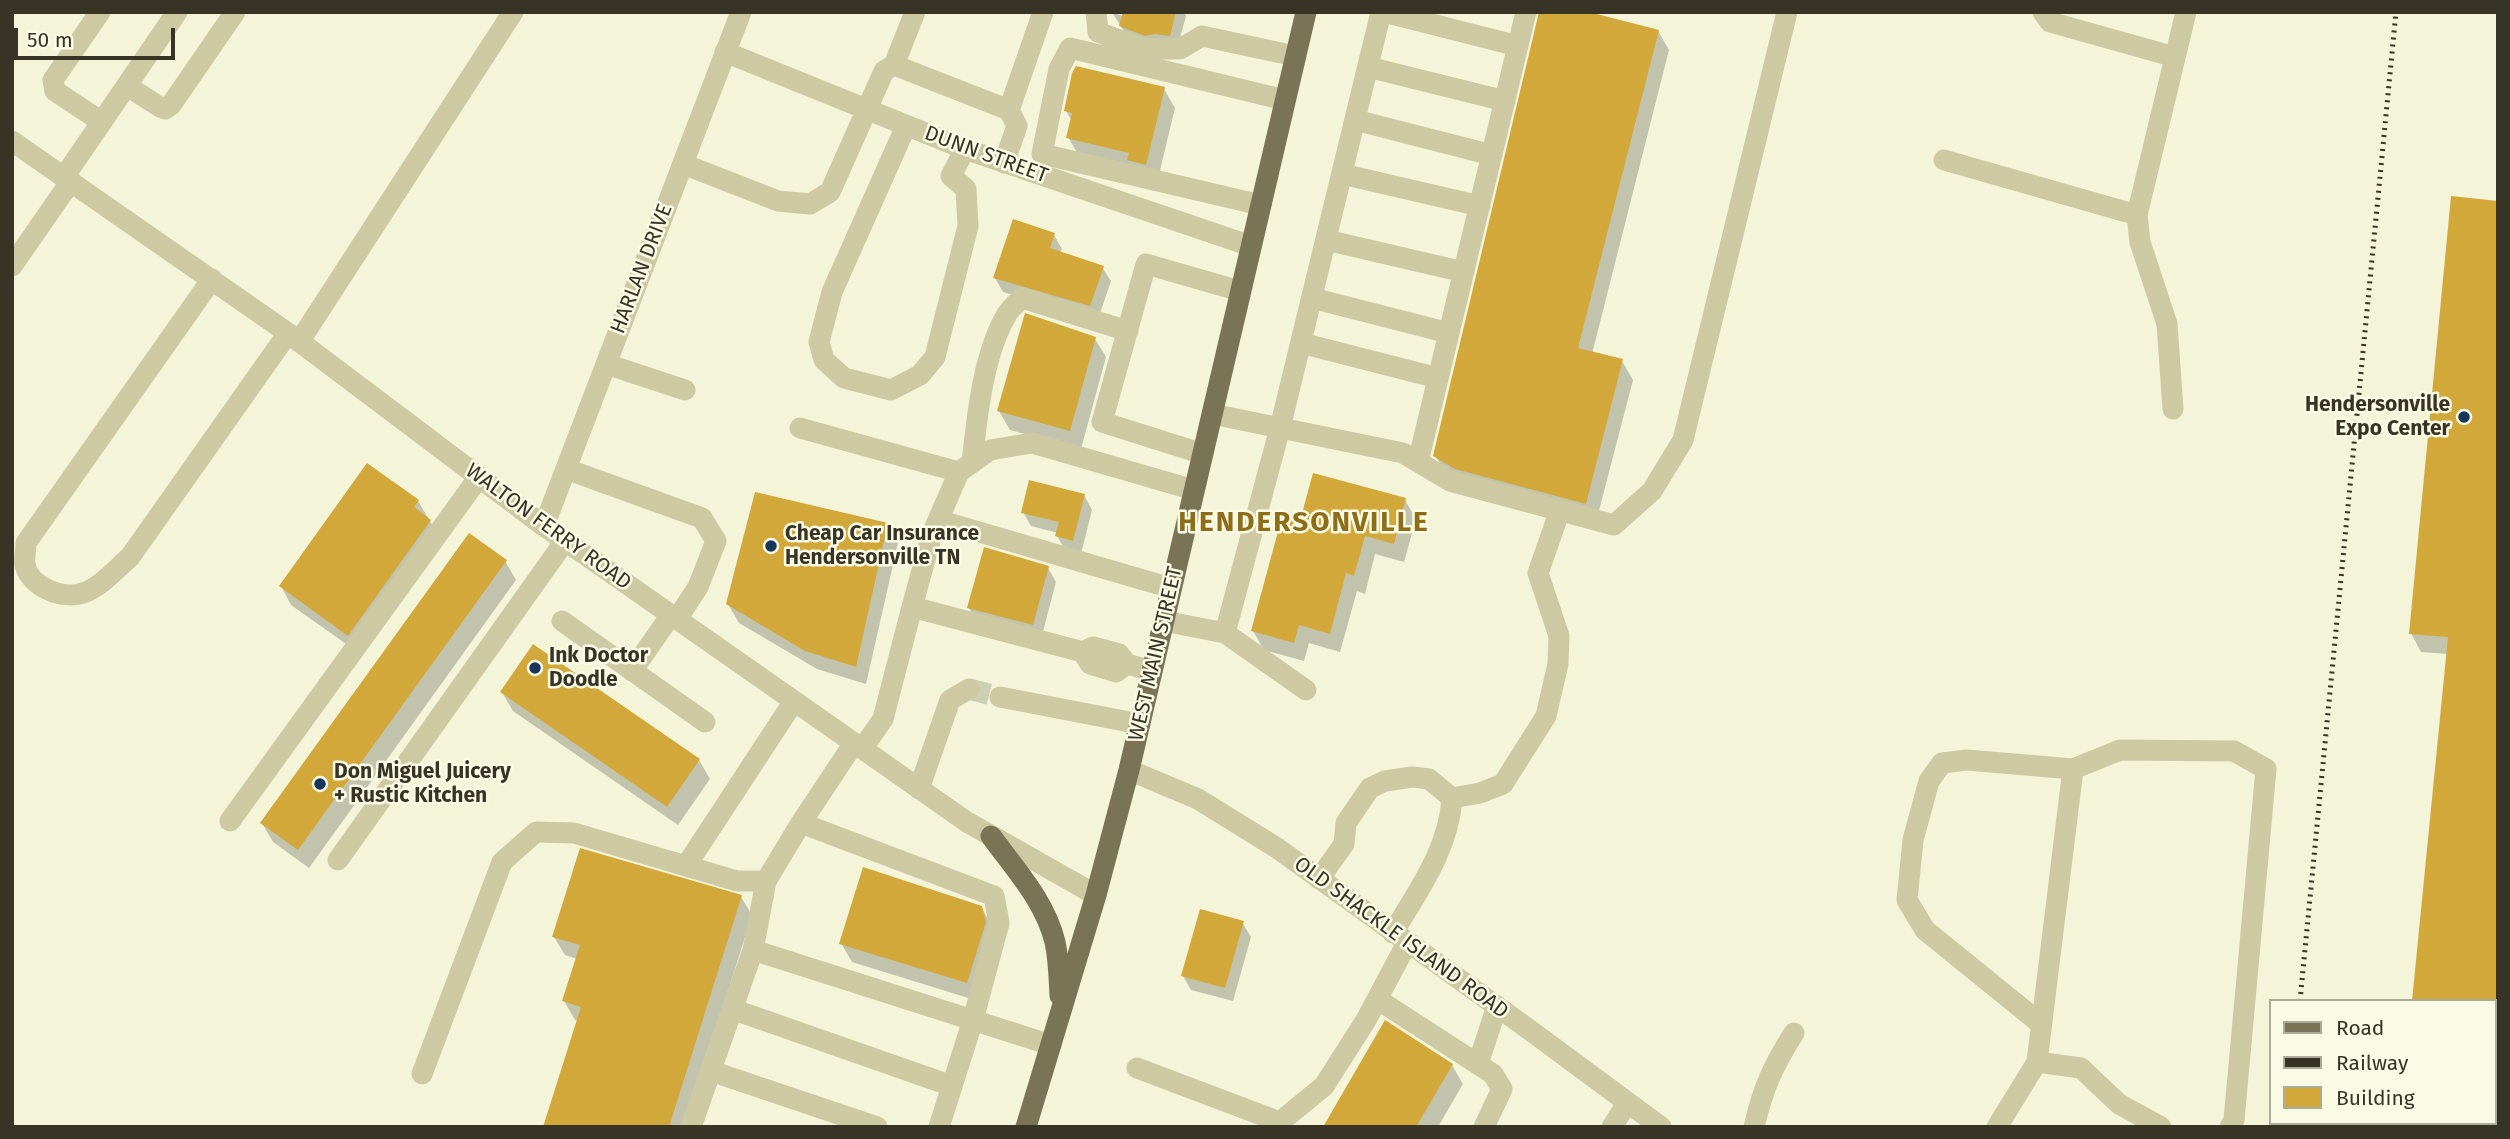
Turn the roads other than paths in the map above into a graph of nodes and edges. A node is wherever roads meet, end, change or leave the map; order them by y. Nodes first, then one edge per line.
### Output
1 (100, 12) edge
2 (177, 12) edge
3 (235, 12) edge
4 (513, 12) edge
5 (741, 12) edge
6 (915, 12) edge
7 (1043, 12) edge
8 (1096, 12) edge
9 (1306, 12) edge
10 (1382, 12) edge
11 (1526, 12) edge
12 (1787, 12) edge
13 (2043, 12) edge
14 (2186, 12) edge
15 (1518, 46) junction
16 (725, 52) junction
17 (1295, 56) junction
18 (2175, 57) junction
19 (894, 65) junction
20 (1368, 67) junction
21 (127, 86) junction
22 (1285, 100) junction
23 (1505, 101) junction
24 (866, 109) junction
25 (1009, 110) junction
26 (1355, 120) junction
27 (102, 122) junction
28 (906, 126) junction
29 (12, 141) edge
30 (965, 149) junction
31 (1492, 155) junction
32 (1944, 160) dead end
33 (1004, 163) junction
34 (683, 164) junction
35 (1342, 174) junction
36 (68, 179) junction
37 (1261, 205) junction
38 (1480, 206) junction
39 (2137, 215) junction
40 (1326, 240) junction
41 (1251, 246) junction
42 (12, 266) edge
43 (1464, 272) junction
44 (212, 279) junction
45 (1240, 291) junction
46 (1312, 298) junction
47 (1128, 331) junction
48 (1449, 333) junction
49 (294, 337) junction
50 (1301, 343) junction
51 (606, 364) junction
52 (1438, 378) junction
53 (685, 390) dead end
54 (2173, 409) dead end
55 (1212, 414) junction
56 (800, 428) dead end
57 (1280, 428) junction
58 (1203, 454) junction
59 (1418, 462) junction
60 (965, 467) junction
61 (566, 469) junction
62 (479, 477) junction
63 (1194, 490) junction
64 (1560, 510) junction
65 (938, 520) junction
66 (544, 526) junction
67 (565, 541) junction
68 (1171, 588) junction
69 (912, 607) junction
70 (674, 617) junction
71 (562, 621) dead end
72 (1164, 621) junction
73 (1225, 633) junction
74 (632, 671) junction
75 (1152, 671) junction
76 (969, 690) dead end
77 (1306, 690) dead end
78 (1000, 697) tunnel mouth
79 (794, 701) junction
80 (705, 722) dead end
81 (1140, 724) junction
82 (858, 746) junction
83 (2073, 769) junction
84 (1129, 770) junction
85 (919, 789) junction
86 (1452, 798) junction
87 (230, 821) dead end
88 (801, 823) junction
89 (990, 836) junction
90 (338, 860) dead end
91 (686, 866) junction
92 (1319, 879) junction
93 (766, 881) junction
94 (1096, 895) junction
95 (1400, 938) junction
96 (753, 950) junction
97 (1377, 999) junction
98 (1497, 1006) junction
99 (732, 1009) junction
100 (1060, 1013) junction
101 (973, 1020) junction
102 (2041, 1024) junction
103 (1794, 1032) dead end
104 (1051, 1045) junction
105 (2037, 1062) junction
106 (1478, 1064) junction
107 (1137, 1068) dead end
108 (710, 1071) junction
109 (422, 1074) dead end
110 (952, 1086) junction
111 (1628, 1103) junction
112 (1279, 1124) edge
113 (691, 1127) edge
114 (877, 1127) edge
115 (939, 1127) edge
116 (1026, 1127) edge
117 (1484, 1127) edge
118 (1612, 1127) edge
119 (1661, 1127) edge
120 (1754, 1127) edge
121 (1997, 1127) edge
122 (2161, 1127) edge
123 (2230, 1127) edge

1 - 27 street
2 - 21 street
3 - 21 street
4 - 49 street
5 - 16 street, HARLAN DRIVE
6 - 19 street
7 - 25 street
8 - 17 street
9 - 17 main road, WEST MAIN STREET
10 - 15 street
10 - 20 street
11 - 15 street
12 - 64 street
13 - 18 street
14 - 18 street
15 - 23 street
16 - 24 street, DUNN STREET
16 - 34 street, HARLAN DRIVE
17 - 22 main road, WEST MAIN STREET
18 - 39 street
19 - 24 street
19 - 25 street
20 - 23 street
20 - 26 street
21 - 27 street
22 - 37 main road, WEST MAIN STREET
22 - 37 street
23 - 31 street
24 - 28 street, DUNN STREET
24 - 34 street
25 - 33 street
26 - 31 street
26 - 35 street
27 - 36 street
28 - 30 street, DUNN STREET
28 - 30 street
29 - 36 street, WALTON FERRY ROAD
30 - 33 street, DUNN STREET
31 - 38 street
32 - 39 street
33 - 41 street, DUNN STREET
34 - 51 street, HARLAN DRIVE
35 - 38 street
35 - 40 street
36 - 42 street
36 - 44 street, WALTON FERRY ROAD
37 - 41 main road, WEST MAIN STREET
38 - 43 street
39 - 54 street
40 - 43 street
40 - 46 street
41 - 45 main road, WEST MAIN STREET
43 - 48 street
44 - 49 street, WALTON FERRY ROAD
44 - 49 street
45 - 47 street
45 - 55 main road, WEST MAIN STREET
46 - 48 street
46 - 50 street
47 - 58 street
47 - 60 street
48 - 52 street
49 - 62 street, WALTON FERRY ROAD
50 - 52 street
50 - 57 street
51 - 53 street
51 - 61 street, HARLAN DRIVE
52 - 59 street
55 - 57 street
55 - 58 main road, WEST MAIN STREET
56 - 60 street
57 - 59 street
57 - 73 street
58 - 63 main road, WEST MAIN STREET
59 - 64 street
60 - 63 street
60 - 65 street
61 - 66 street, HARLAN DRIVE
61 - 70 street
62 - 66 street, WALTON FERRY ROAD
62 - 87 street
63 - 68 main road, WEST MAIN STREET
64 - 86 street
65 - 68 street
65 - 69 street
66 - 67 street, WALTON FERRY ROAD
67 - 70 street, WALTON FERRY ROAD
67 - 90 street
68 - 72 main road, WEST MAIN STREET
69 - 75 street
69 - 82 street
70 - 74 street
70 - 79 street, WALTON FERRY ROAD
71 - 74 street
72 - 73 street
72 - 75 main road, WEST MAIN STREET
73 - 77 street
74 - 80 street
75 - 81 main road, WEST MAIN STREET
76 - 85 street
78 - 81 street
79 - 82 street, WALTON FERRY ROAD
79 - 91 street
81 - 84 main road, WEST MAIN STREET
82 - 85 street, WALTON FERRY ROAD
82 - 88 street
83 - 102 street
83 - 102 street
83 - 123 street
84 - 92 street, OLD SHACKLE ISLAND ROAD
84 - 94 main road, WEST MAIN STREET
85 - 89 street, WALTON FERRY ROAD
86 - 92 street
86 - 95 street
88 - 93 street
88 - 101 street
89 - 94 street, WALTON FERRY ROAD
89 - 100 main road
91 - 93 street
91 - 109 street
92 - 95 street, OLD SHACKLE ISLAND ROAD
93 - 96 street
94 - 100 main road, WEST MAIN STREET
95 - 97 street
95 - 98 street, OLD SHACKLE ISLAND ROAD
96 - 99 street
96 - 101 street
97 - 106 street
97 - 112 street
98 - 106 street
98 - 111 street, OLD SHACKLE ISLAND ROAD
99 - 108 street
99 - 110 street
100 - 104 main road, WEST MAIN STREET
101 - 104 street
101 - 110 street
102 - 105 street
103 - 120 street
104 - 116 main road, WEST MAIN STREET
105 - 121 street
105 - 122 street
106 - 117 street
107 - 112 street
108 - 113 street
108 - 114 street
110 - 115 street
111 - 118 street
111 - 119 street, OLD SHACKLE ISLAND ROAD

